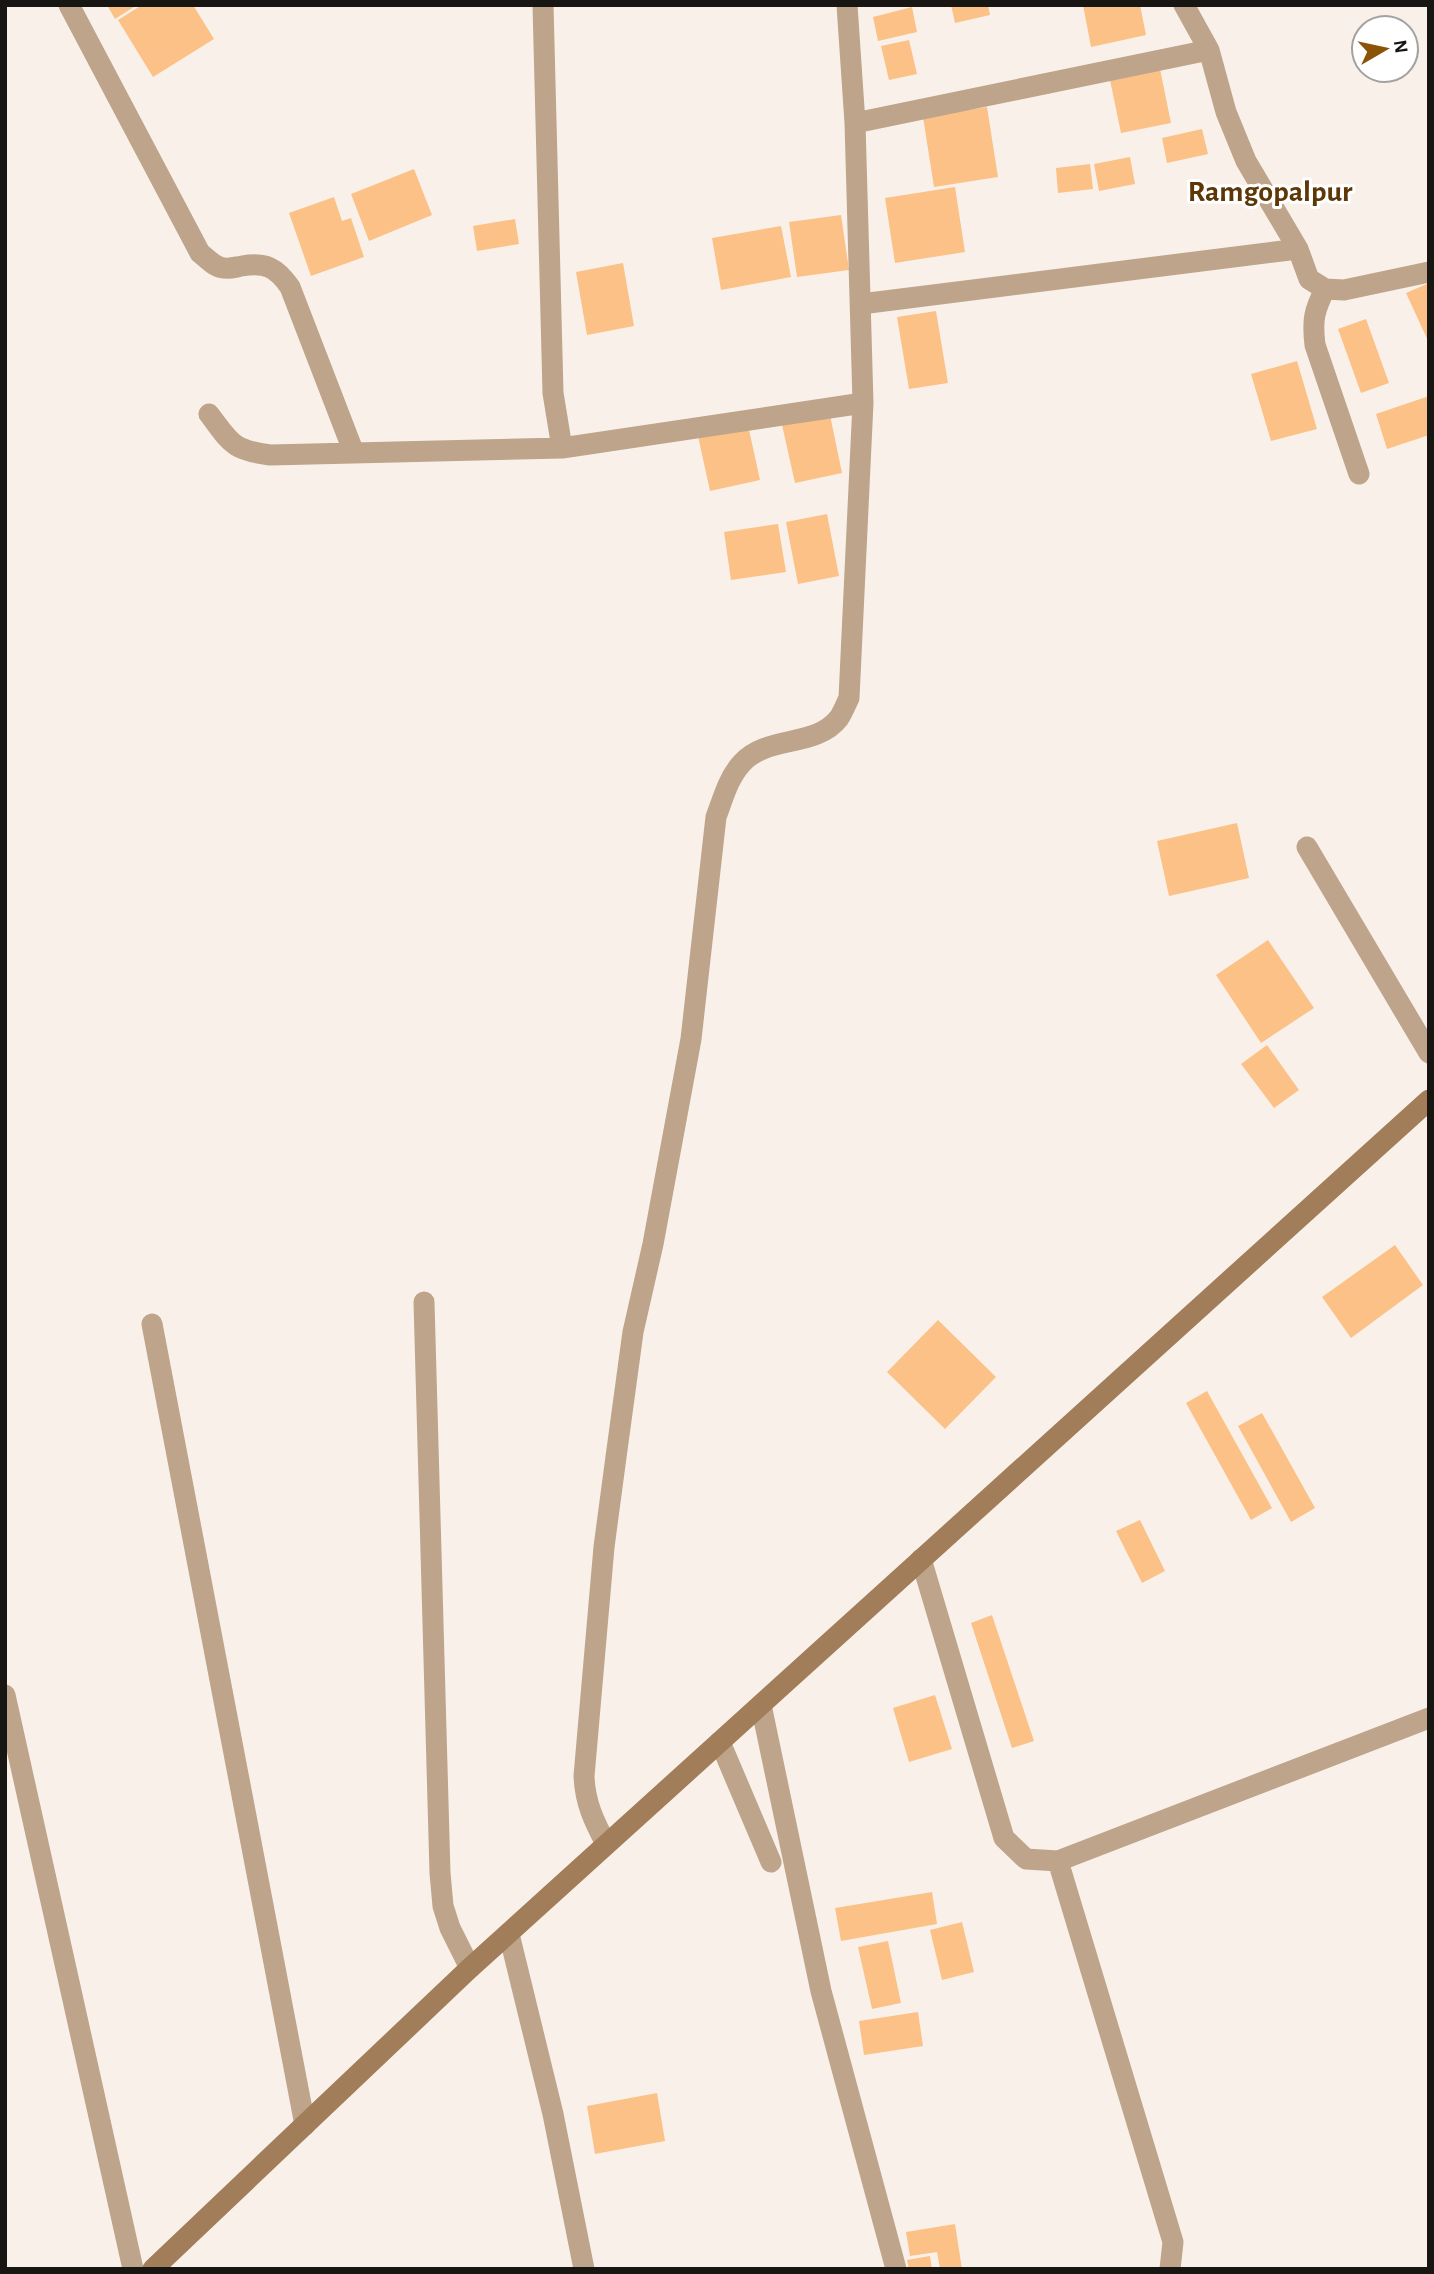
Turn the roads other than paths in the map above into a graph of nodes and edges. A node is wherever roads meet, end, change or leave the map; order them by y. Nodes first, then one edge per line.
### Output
1 (69, 5) edge
2 (543, 5) edge
3 (847, 5) edge
4 (1184, 5) edge
5 (1209, 50) junction
6 (855, 123) junction
7 (1298, 249) junction
8 (1429, 272) edge
9 (1325, 289) junction
10 (861, 304) junction
11 (863, 404) junction
12 (209, 414) dead end
13 (562, 448) junction
14 (355, 453) junction
15 (1359, 474) dead end
16 (1307, 848) dead end
17 (1429, 1053) edge
18 (1429, 1100) edge
19 (424, 1302) dead end
20 (152, 1324) dead end
21 (921, 1559) junction
22 (5, 1695) edge
23 (761, 1705) junction
24 (1429, 1718) edge
25 (720, 1742) junction
26 (606, 1844) junction
27 (1058, 1861) junction
28 (771, 1862) dead end
29 (509, 1934) junction
30 (470, 1968) junction
31 (305, 2125) junction
32 (133, 2269) edge
33 (153, 2269) edge
34 (584, 2269) edge
35 (896, 2269) edge
36 (1170, 2269) edge

1 - 14 street
2 - 13 street
3 - 6 street
4 - 5 street
5 - 6 street
5 - 7 street
6 - 10 street
7 - 9 street
7 - 10 street
8 - 9 street
9 - 15 street
10 - 11 street
11 - 13 street
11 - 26 street
12 - 14 street
13 - 14 street
16 - 17 street
18 - 21 main road
19 - 30 street
20 - 31 street
21 - 23 main road
21 - 27 street
22 - 32 street
23 - 25 main road
23 - 35 street
24 - 27 street
25 - 26 main road
25 - 28 street
26 - 29 main road
27 - 36 street
29 - 30 main road
29 - 34 street
30 - 31 main road
31 - 33 main road

